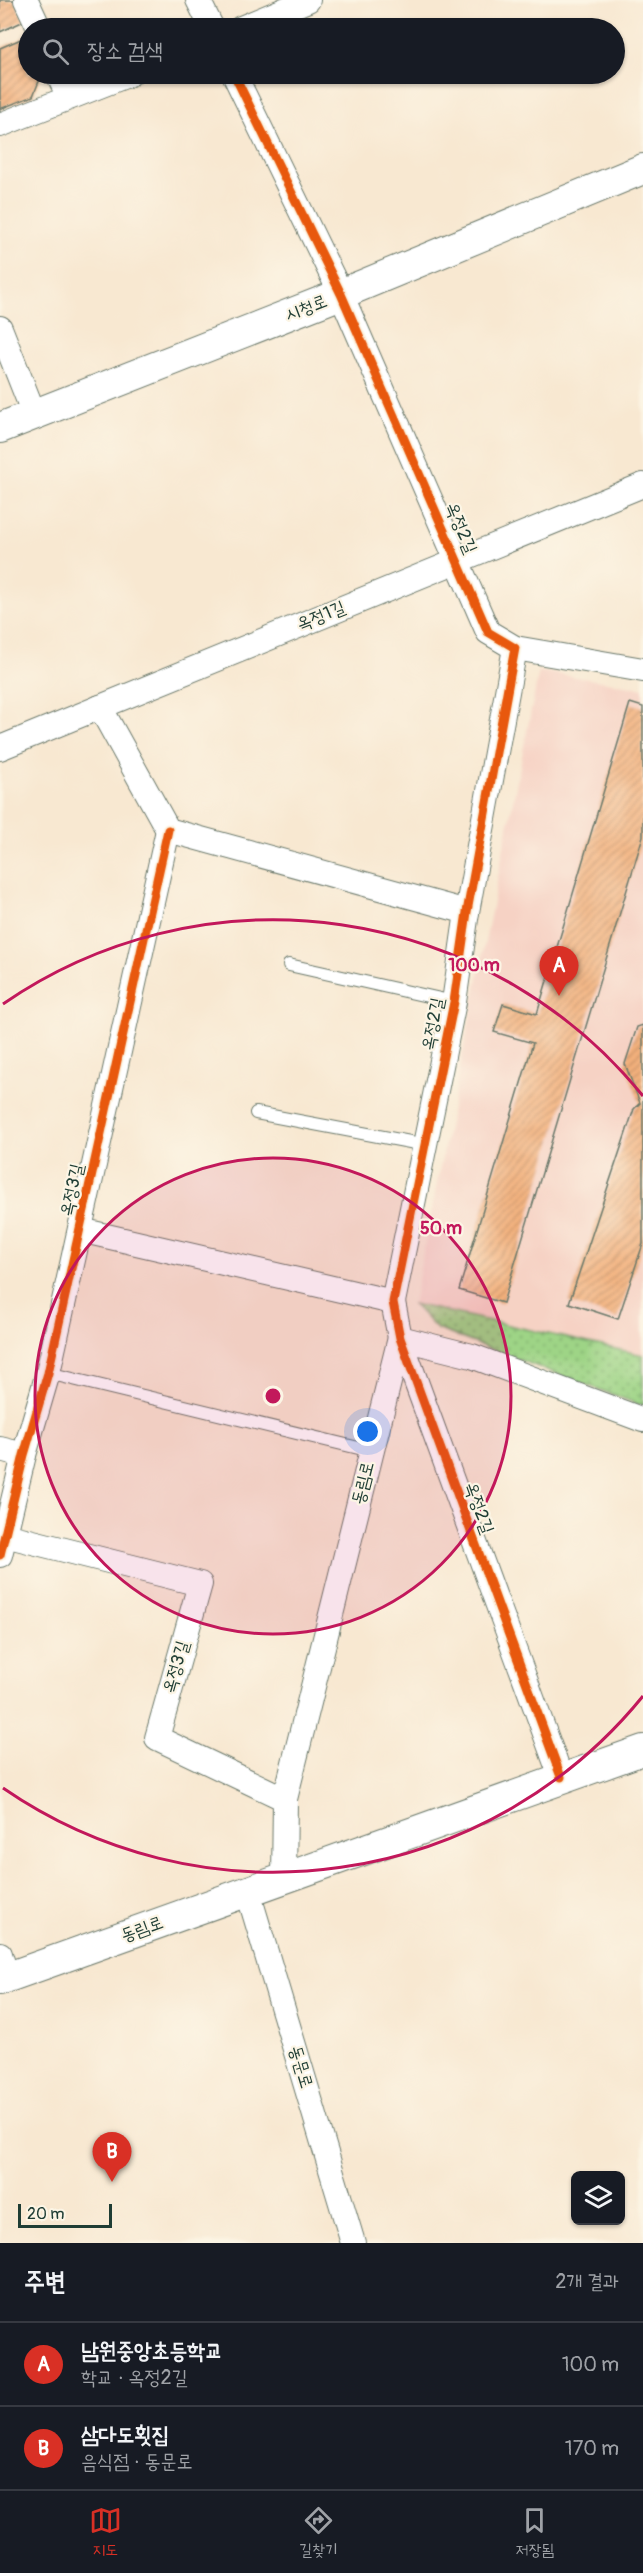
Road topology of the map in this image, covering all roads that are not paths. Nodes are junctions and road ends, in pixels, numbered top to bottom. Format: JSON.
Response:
{"nodes":[{"id":1,"x":26,"y":0,"type":"edge"},
{"id":2,"x":198,"y":0,"type":"edge"},
{"id":3,"x":308,"y":0,"type":"edge"},
{"id":4,"x":34,"y":18,"type":"edge"},
{"id":5,"x":207,"y":18,"type":"edge"},
{"id":6,"x":265,"y":18,"type":"edge"},
{"id":7,"x":63,"y":84,"type":"edge"},
{"id":8,"x":104,"y":84,"type":"edge"},
{"id":9,"x":239,"y":84,"type":"edge"},
{"id":10,"x":69,"y":98,"type":"junction"},
{"id":11,"x":0,"y":125,"type":"edge"},
{"id":12,"x":643,"y":169,"type":"edge"},
{"id":13,"x":341,"y":294,"type":"junction"},
{"id":14,"x":0,"y":328,"type":"edge"},
{"id":15,"x":34,"y":414,"type":"junction"},
{"id":16,"x":0,"y":428,"type":"edge"},
{"id":17,"x":643,"y":485,"type":"edge"},
{"id":18,"x":456,"y":560,"type":"junction"},
{"id":19,"x":515,"y":648,"type":"junction"},
{"id":20,"x":643,"y":670,"type":"edge"},
{"id":21,"x":100,"y":707,"type":"junction"},
{"id":22,"x":0,"y":748,"type":"edge"},
{"id":23,"x":168,"y":830,"type":"junction"},
{"id":24,"x":467,"y":912,"type":"junction"},
{"id":25,"x":289,"y":964,"type":"dead end"},
{"id":26,"x":454,"y":1002,"type":"junction"},
{"id":27,"x":256,"y":1113,"type":"dead end"},
{"id":28,"x":426,"y":1145,"type":"junction"},
{"id":29,"x":80,"y":1230,"type":"junction"},
{"id":30,"x":393,"y":1302,"type":"junction"},
{"id":31,"x":400,"y":1338,"type":"junction"},
{"id":32,"x":48,"y":1373,"type":"junction"},
{"id":33,"x":643,"y":1420,"type":"edge"},
{"id":34,"x":0,"y":1449,"type":"edge"},
{"id":35,"x":371,"y":1451,"type":"junction"},
{"id":36,"x":24,"y":1455,"type":"junction"},
{"id":37,"x":2,"y":1545,"type":"edge"},
{"id":38,"x":643,"y":1749,"type":"edge"},
{"id":39,"x":561,"y":1778,"type":"junction"},
{"id":40,"x":285,"y":1799,"type":"junction"},
{"id":41,"x":284,"y":1880,"type":"junction"},
{"id":42,"x":248,"y":1892,"type":"junction"},
{"id":43,"x":2,"y":1970,"type":"edge"},
{"id":44,"x":353,"y":2243,"type":"edge"}],
"edges":[{"from":1,"to":4,"type":"street"},
{"from":2,"to":5,"type":"street"},
{"from":3,"to":6,"type":"street"},
{"from":7,"to":10,"type":"street"},
{"from":8,"to":10,"type":"street"},
{"from":9,"to":13,"type":"street","name":"옥정2길"},
{"from":10,"to":11,"type":"street"},
{"from":12,"to":13,"type":"street","name":"시청로"},
{"from":13,"to":15,"type":"street","name":"시청로"},
{"from":13,"to":18,"type":"street","name":"옥정2길"},
{"from":14,"to":15,"type":"street"},
{"from":15,"to":16,"type":"street","name":"시청로"},
{"from":17,"to":18,"type":"street","name":"옥정1길"},
{"from":18,"to":19,"type":"street","name":"옥정2길"},
{"from":18,"to":21,"type":"street","name":"옥정1길"},
{"from":19,"to":20,"type":"street"},
{"from":19,"to":24,"type":"street","name":"옥정2길"},
{"from":21,"to":22,"type":"street","name":"옥정1길"},
{"from":21,"to":23,"type":"street"},
{"from":23,"to":24,"type":"street"},
{"from":23,"to":29,"type":"street","name":"옥정3길"},
{"from":24,"to":26,"type":"street","name":"옥정2길"},
{"from":25,"to":26,"type":"lane","name":"옥정2길"},
{"from":26,"to":28,"type":"street","name":"옥정2길"},
{"from":27,"to":28,"type":"lane"},
{"from":28,"to":30,"type":"street","name":"옥정2길"},
{"from":29,"to":30,"type":"street","name":"옥정3길"},
{"from":29,"to":32,"type":"street","name":"옥정3길"},
{"from":30,"to":31,"type":"street","name":"옥정2길"},
{"from":31,"to":33,"type":"street"},
{"from":31,"to":35,"type":"street","name":"동림로"},
{"from":31,"to":39,"type":"street","name":"옥정2길"},
{"from":32,"to":35,"type":"lane"},
{"from":32,"to":36,"type":"street","name":"옥정3길"},
{"from":34,"to":36,"type":"street"},
{"from":35,"to":40,"type":"street","name":"동림로"},
{"from":36,"to":37,"type":"street","name":"옥정3길"},
{"from":37,"to":40,"type":"street","name":"옥정3길"},
{"from":38,"to":39,"type":"street","name":"동림로"},
{"from":39,"to":41,"type":"street","name":"동림로"},
{"from":40,"to":41,"type":"street","name":"동림로"},
{"from":41,"to":42,"type":"street","name":"동림로"},
{"from":42,"to":43,"type":"street","name":"동림로"},
{"from":42,"to":44,"type":"street","name":"동문로"}]}
